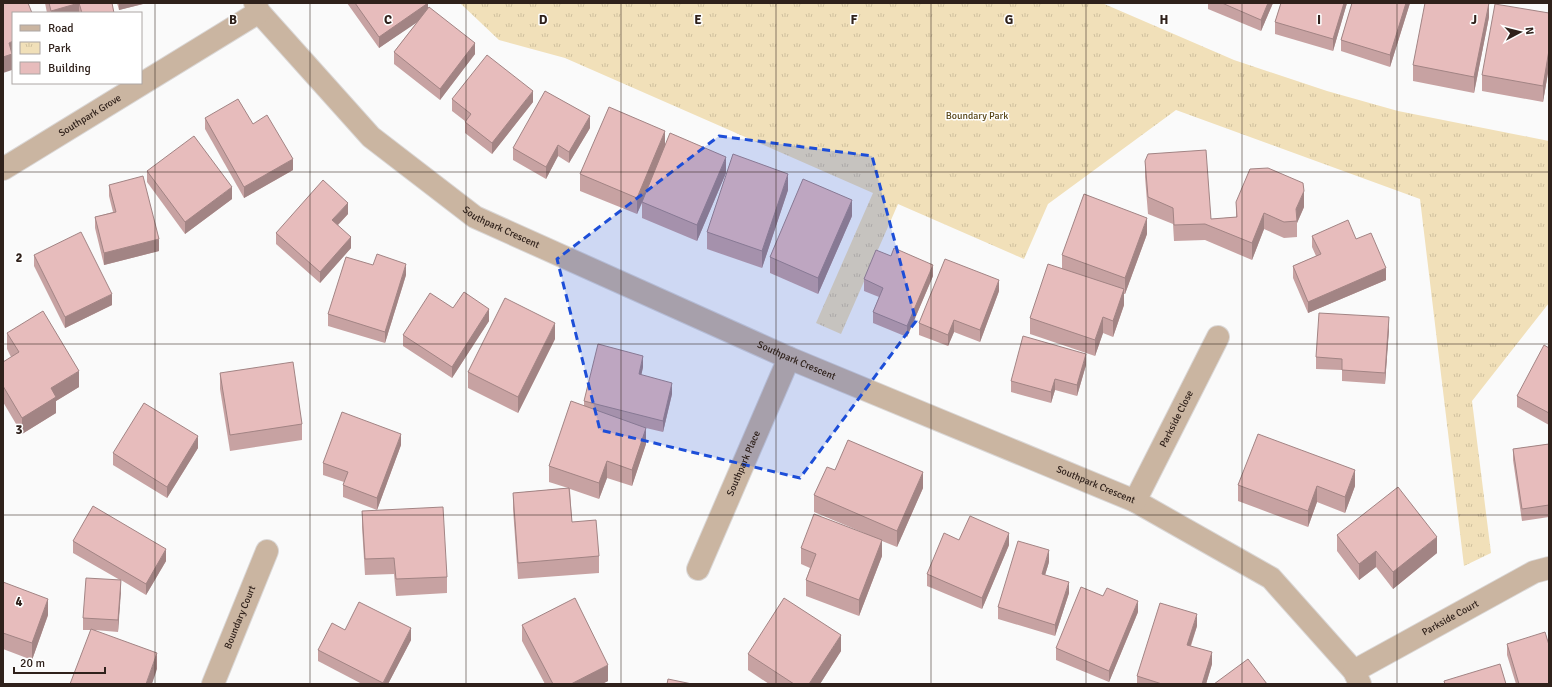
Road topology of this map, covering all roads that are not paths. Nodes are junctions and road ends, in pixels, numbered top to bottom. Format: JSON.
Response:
{"nodes":[{"id":1,"x":257,"y":7,"type":"edge"},
{"id":2,"x":142,"y":80,"type":"edge"},
{"id":3,"x":136,"y":84,"type":"edge"},
{"id":4,"x":3,"y":169,"type":"edge"},
{"id":5,"x":1218,"y":337,"type":"dead end"},
{"id":6,"x":789,"y":358,"type":"junction"},
{"id":7,"x":1135,"y":501,"type":"junction"},
{"id":8,"x":267,"y":551,"type":"dead end"},
{"id":9,"x":1549,"y":568,"type":"edge"},
{"id":10,"x":698,"y":569,"type":"dead end"},
{"id":11,"x":1357,"y":677,"type":"edge"},
{"id":12,"x":213,"y":684,"type":"edge"}],
"edges":[{"from":1,"to":2,"type":"street","name":"Southpark Grove"},
{"from":1,"to":6,"type":"street","name":"Southpark Crescent"},
{"from":3,"to":4,"type":"street","name":"Southpark Grove"},
{"from":5,"to":7,"type":"street","name":"Parkside Close"},
{"from":6,"to":7,"type":"street","name":"Southpark Crescent"},
{"from":6,"to":10,"type":"street","name":"Southpark Place"},
{"from":7,"to":11,"type":"street","name":"Southpark Crescent"},
{"from":8,"to":12,"type":"street","name":"Boundary Court"},
{"from":9,"to":11,"type":"street","name":"Parkside Court"}]}
